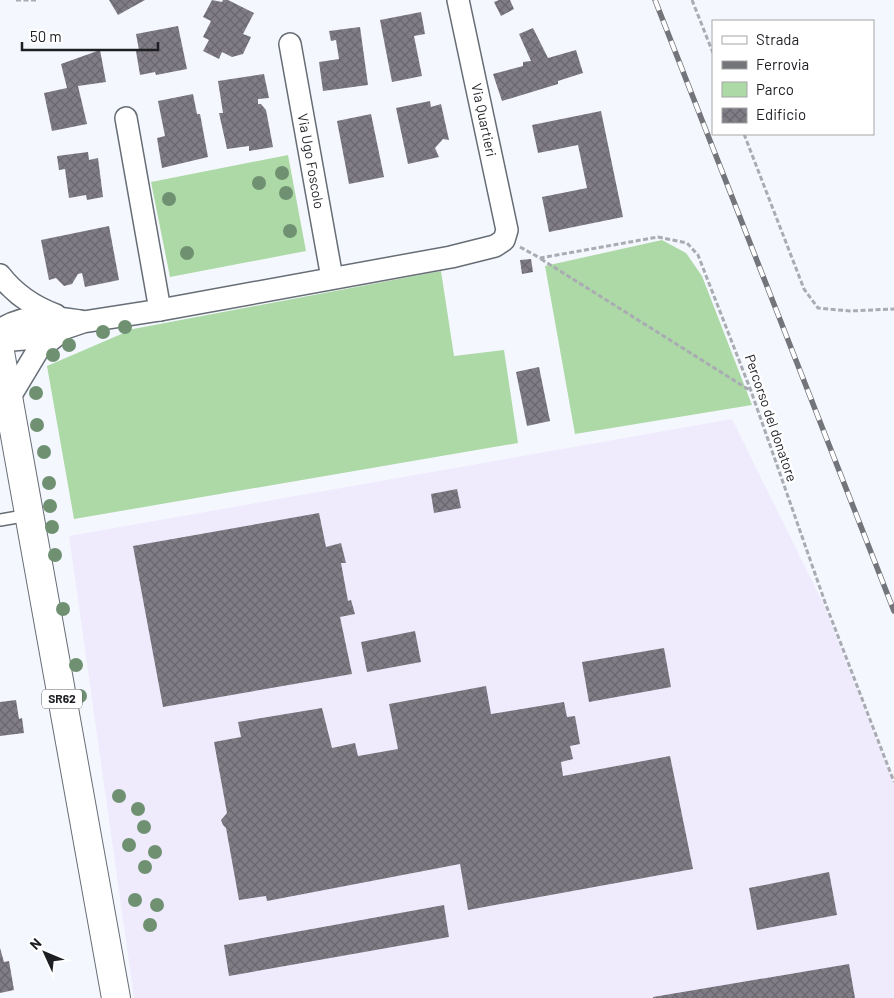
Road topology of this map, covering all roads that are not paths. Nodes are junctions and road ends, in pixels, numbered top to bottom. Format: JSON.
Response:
{"nodes":[{"id":1,"x":458,"y":0,"type":"edge"},
{"id":2,"x":290,"y":44,"type":"dead end"},
{"id":3,"x":126,"y":118,"type":"dead end"},
{"id":4,"x":0,"y":275,"type":"edge"},
{"id":5,"x":332,"y":278,"type":"junction"},
{"id":6,"x":160,"y":310,"type":"junction"},
{"id":7,"x":71,"y":323,"type":"junction"},
{"id":8,"x":0,"y":330,"type":"edge"},
{"id":9,"x":0,"y":334,"type":"edge"},
{"id":10,"x":0,"y":352,"type":"edge"},
{"id":11,"x":8,"y":400,"type":"junction"},
{"id":12,"x":29,"y":515,"type":"junction"},
{"id":13,"x":0,"y":520,"type":"edge"},
{"id":14,"x":116,"y":998,"type":"edge"}],
"edges":[{"from":1,"to":5,"type":"street","name":"Via Quartieri"},
{"from":2,"to":5,"type":"street","name":"Via Ugo Foscolo"},
{"from":3,"to":6,"type":"street"},
{"from":4,"to":7,"type":"street"},
{"from":5,"to":6,"type":"street"},
{"from":6,"to":7,"type":"street"},
{"from":7,"to":8,"type":"street"},
{"from":7,"to":9,"type":"street"},
{"from":7,"to":11,"type":"street"},
{"from":10,"to":11,"type":"main road","number":"SR62"},
{"from":11,"to":12,"type":"main road","number":"SR62"},
{"from":12,"to":13,"type":"lane"},
{"from":12,"to":14,"type":"main road","number":"SR62"}]}
